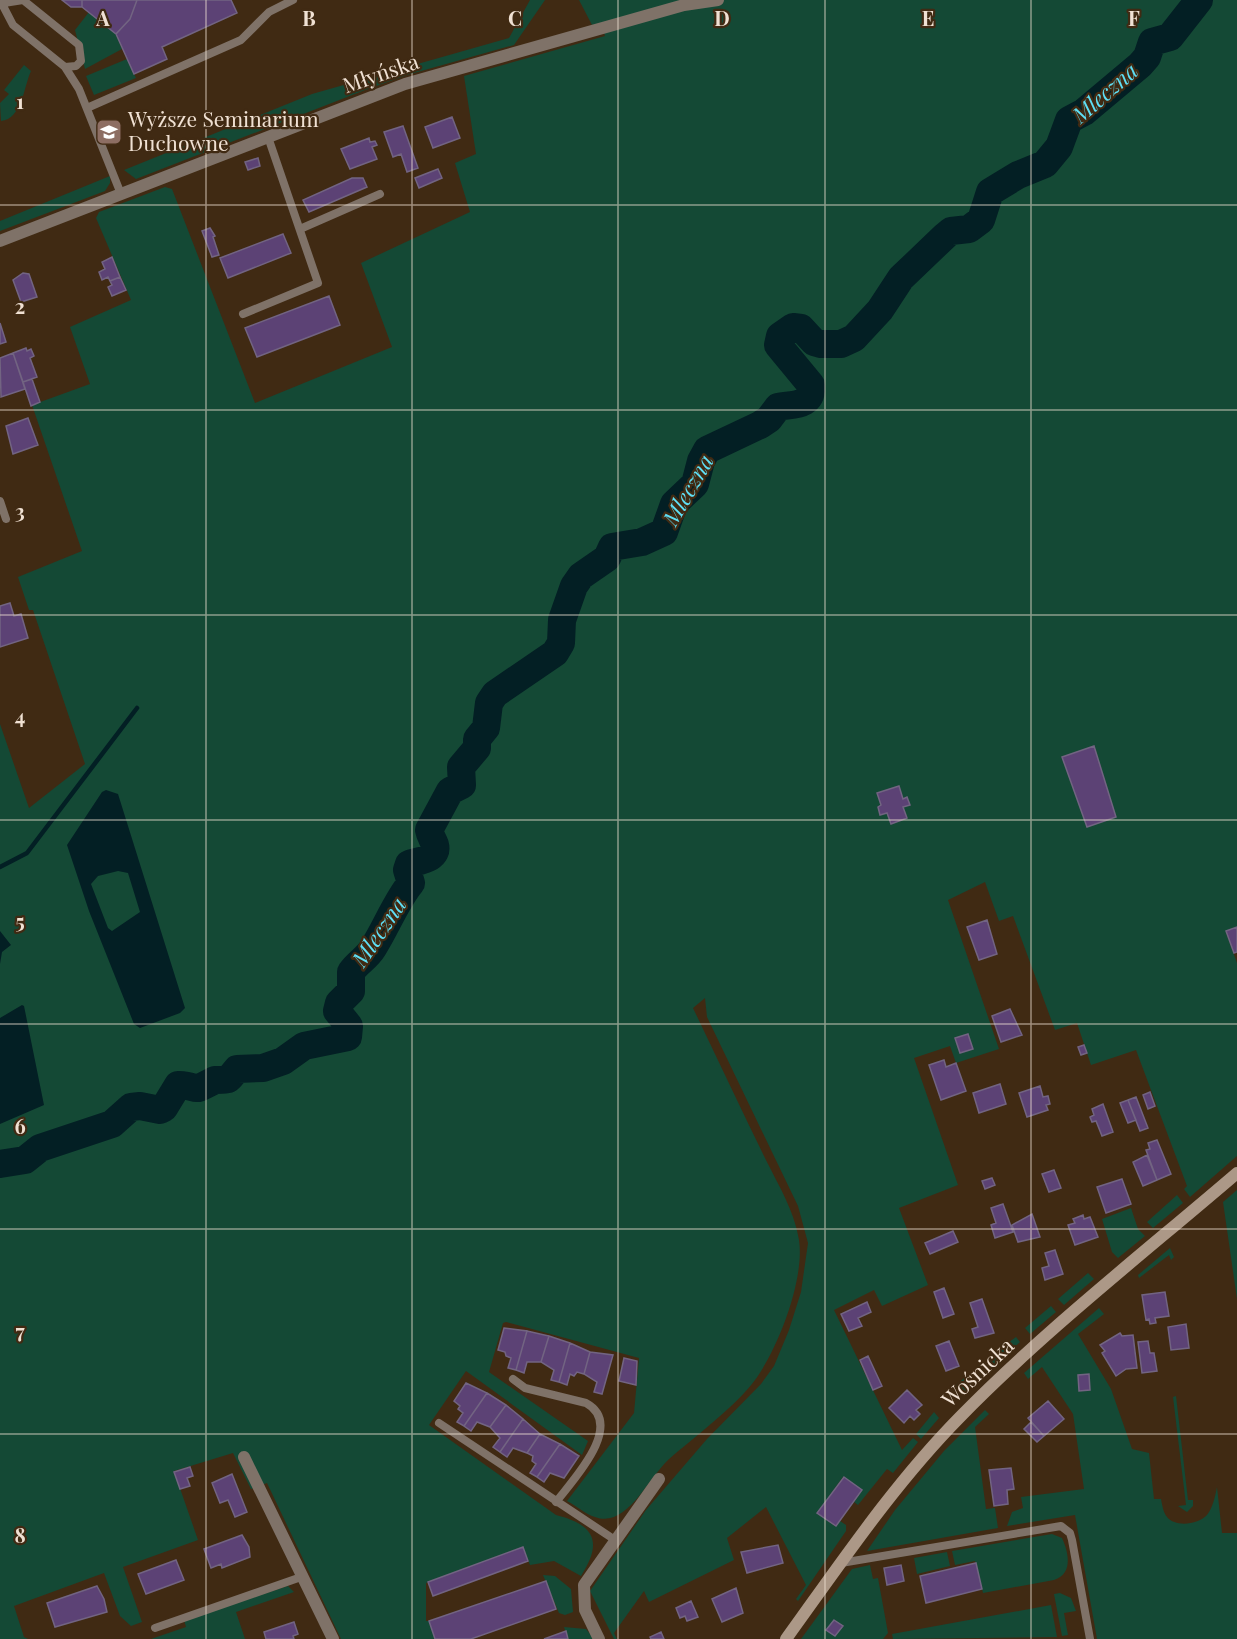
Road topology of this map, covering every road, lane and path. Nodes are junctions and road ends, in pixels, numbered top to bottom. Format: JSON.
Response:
{"nodes":[{"id":1,"x":292,"y":0,"type":"edge"},
{"id":2,"x":718,"y":0,"type":"edge"},
{"id":3,"x":2,"y":2,"type":"edge"},
{"id":4,"x":66,"y":67,"type":"junction"},
{"id":5,"x":87,"y":108,"type":"junction"},
{"id":6,"x":268,"y":137,"type":"junction"},
{"id":7,"x":122,"y":194,"type":"junction"},
{"id":8,"x":380,"y":194,"type":"dead end"},
{"id":9,"x":300,"y":229,"type":"junction"},
{"id":10,"x":0,"y":241,"type":"edge"},
{"id":11,"x":243,"y":315,"type":"dead end"},
{"id":12,"x":0,"y":501,"type":"edge"},
{"id":13,"x":6,"y":519,"type":"dead end"},
{"id":14,"x":1237,"y":1173,"type":"edge"},
{"id":15,"x":513,"y":1379,"type":"dead end"},
{"id":16,"x":439,"y":1423,"type":"dead end"},
{"id":17,"x":244,"y":1457,"type":"dead end"},
{"id":18,"x":659,"y":1479,"type":"dead end"},
{"id":19,"x":556,"y":1502,"type":"junction"},
{"id":20,"x":615,"y":1540,"type":"junction"},
{"id":21,"x":841,"y":1563,"type":"junction"},
{"id":22,"x":304,"y":1576,"type":"junction"},
{"id":23,"x":155,"y":1628,"type":"dead end"},
{"id":24,"x":333,"y":1639,"type":"edge"},
{"id":25,"x":598,"y":1639,"type":"edge"},
{"id":26,"x":786,"y":1639,"type":"edge"},
{"id":27,"x":1090,"y":1639,"type":"edge"}],
"edges":[{"from":1,"to":5,"type":"lane"},
{"from":2,"to":6,"type":"street","name":"Młyńska"},
{"from":3,"to":4,"type":"lane"},
{"from":3,"to":4,"type":"lane"},
{"from":4,"to":5,"type":"lane"},
{"from":5,"to":7,"type":"lane"},
{"from":6,"to":7,"type":"street","name":"Młyńska"},
{"from":6,"to":9,"type":"lane"},
{"from":7,"to":10,"type":"street","name":"Młyńska"},
{"from":8,"to":9,"type":"lane"},
{"from":9,"to":11,"type":"lane"},
{"from":12,"to":13,"type":"lane"},
{"from":14,"to":21,"type":"street","name":"Wośnicka"},
{"from":15,"to":19,"type":"lane"},
{"from":16,"to":19,"type":"lane"},
{"from":17,"to":22,"type":"street"},
{"from":18,"to":20,"type":"street"},
{"from":19,"to":20,"type":"lane"},
{"from":20,"to":25,"type":"street"},
{"from":21,"to":26,"type":"street","name":"Wośnicka"},
{"from":21,"to":27,"type":"lane"},
{"from":22,"to":23,"type":"lane"},
{"from":22,"to":24,"type":"street"}]}
